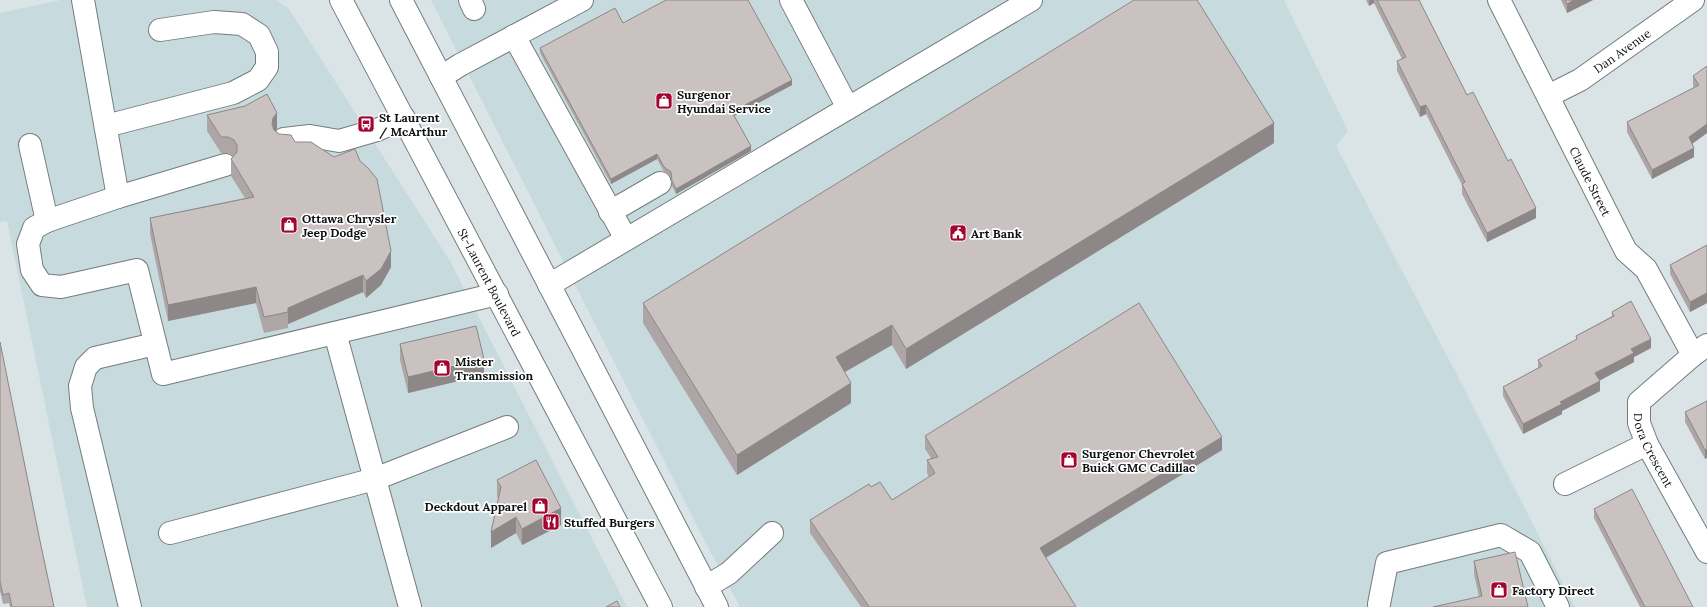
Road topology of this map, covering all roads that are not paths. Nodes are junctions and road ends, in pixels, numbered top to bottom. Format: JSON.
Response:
{"nodes":[{"id":1,"x":83,"y":0,"type":"edge"},
{"id":2,"x":341,"y":0,"type":"edge"},
{"id":3,"x":402,"y":0,"type":"edge"},
{"id":4,"x":582,"y":0,"type":"edge"},
{"id":5,"x":791,"y":0,"type":"edge"},
{"id":6,"x":1031,"y":0,"type":"edge"},
{"id":7,"x":1499,"y":0,"type":"edge"},
{"id":8,"x":1693,"y":0,"type":"edge"},
{"id":9,"x":160,"y":30,"type":"dead end"},
{"id":10,"x":514,"y":36,"type":"junction"},
{"id":11,"x":441,"y":77,"type":"junction"},
{"id":12,"x":1548,"y":96,"type":"junction"},
{"id":13,"x":848,"y":108,"type":"junction"},
{"id":14,"x":404,"y":118,"type":"junction"},
{"id":15,"x":106,"y":126,"type":"junction"},
{"id":16,"x":284,"y":139,"type":"edge"},
{"id":17,"x":30,"y":145,"type":"dead end"},
{"id":18,"x":225,"y":165,"type":"dead end"},
{"id":19,"x":660,"y":183,"type":"dead end"},
{"id":20,"x":118,"y":198,"type":"junction"},
{"id":21,"x":610,"y":212,"type":"junction"},
{"id":22,"x":47,"y":221,"type":"junction"},
{"id":23,"x":626,"y":239,"type":"junction"},
{"id":24,"x":549,"y":285,"type":"junction"},
{"id":25,"x":497,"y":294,"type":"junction"},
{"id":26,"x":335,"y":333,"type":"junction"},
{"id":27,"x":155,"y":344,"type":"junction"},
{"id":28,"x":1700,"y":350,"type":"edge"},
{"id":29,"x":507,"y":427,"type":"dead end"},
{"id":30,"x":1648,"y":444,"type":"junction"},
{"id":31,"x":376,"y":480,"type":"junction"},
{"id":32,"x":1566,"y":484,"type":"dead end"},
{"id":33,"x":170,"y":533,"type":"dead end"},
{"id":34,"x":772,"y":533,"type":"dead end"},
{"id":35,"x":1707,"y":552,"type":"edge"},
{"id":36,"x":706,"y":587,"type":"junction"},
{"id":37,"x":1379,"y":604,"type":"dead end"},
{"id":38,"x":130,"y":607,"type":"edge"},
{"id":39,"x":410,"y":607,"type":"edge"},
{"id":40,"x":661,"y":607,"type":"edge"},
{"id":41,"x":717,"y":607,"type":"edge"},
{"id":42,"x":1558,"y":607,"type":"edge"}],
"edges":[{"from":1,"to":15,"type":"main road"},
{"from":2,"to":14,"type":"main road","name":"St-Laurent Boulevard"},
{"from":3,"to":11,"type":"main road"},
{"from":4,"to":10,"type":"main road"},
{"from":5,"to":13,"type":"main road"},
{"from":6,"to":13,"type":"main road"},
{"from":7,"to":12,"type":"main road","name":"Claude Street"},
{"from":8,"to":12,"type":"main road","name":"Dan Avenue"},
{"from":9,"to":15,"type":"main road"},
{"from":10,"to":11,"type":"main road"},
{"from":10,"to":21,"type":"main road"},
{"from":11,"to":24,"type":"main road"},
{"from":12,"to":28,"type":"main road","name":"Claude Street"},
{"from":13,"to":23,"type":"main road"},
{"from":14,"to":16,"type":"main road"},
{"from":14,"to":25,"type":"main road","name":"St-Laurent Boulevard"},
{"from":15,"to":20,"type":"main road"},
{"from":17,"to":22,"type":"main road"},
{"from":18,"to":20,"type":"main road"},
{"from":19,"to":21,"type":"main road"},
{"from":20,"to":22,"type":"main road"},
{"from":21,"to":23,"type":"main road"},
{"from":22,"to":27,"type":"main road"},
{"from":23,"to":24,"type":"main road"},
{"from":24,"to":36,"type":"main road"},
{"from":25,"to":26,"type":"main road"},
{"from":25,"to":40,"type":"main road","name":"St-Laurent Boulevard"},
{"from":26,"to":27,"type":"main road"},
{"from":26,"to":31,"type":"main road"},
{"from":27,"to":38,"type":"main road"},
{"from":28,"to":30,"type":"main road","name":"Dora Crescent"},
{"from":29,"to":31,"type":"main road"},
{"from":30,"to":32,"type":"main road"},
{"from":30,"to":35,"type":"main road","name":"Dora Crescent"},
{"from":31,"to":33,"type":"main road"},
{"from":31,"to":39,"type":"main road"},
{"from":34,"to":36,"type":"main road"},
{"from":36,"to":41,"type":"main road"},
{"from":37,"to":42,"type":"main road"}]}
